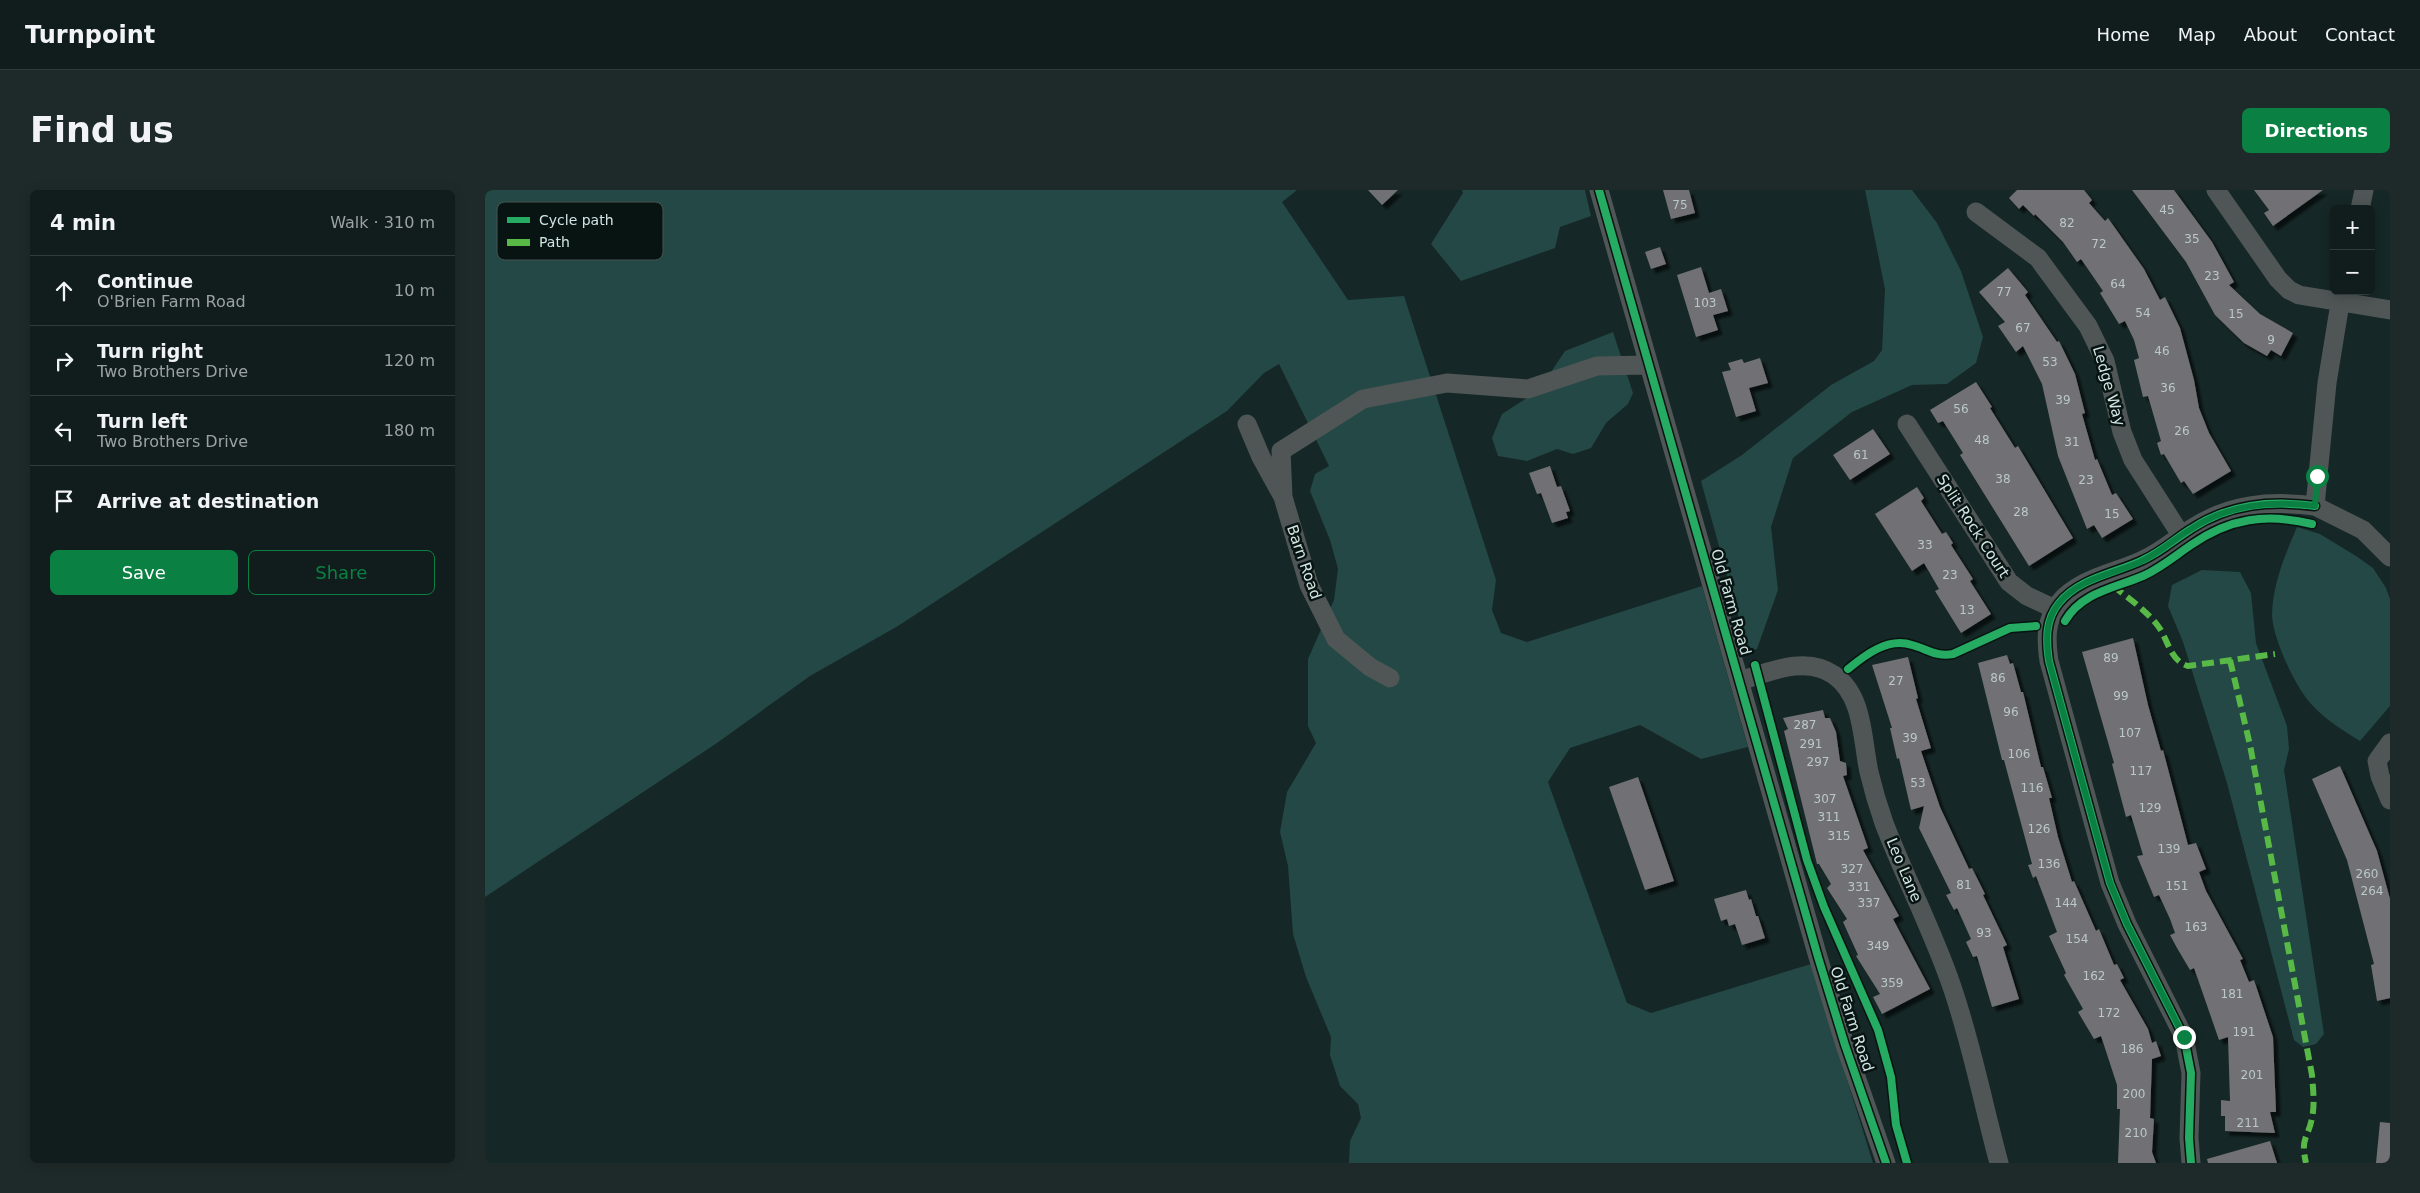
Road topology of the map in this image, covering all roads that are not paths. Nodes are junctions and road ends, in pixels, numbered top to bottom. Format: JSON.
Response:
{"nodes":[{"id":1,"x":1599,"y":190,"type":"edge"},
{"id":2,"x":2216,"y":190,"type":"edge"},
{"id":3,"x":2364,"y":190,"type":"edge"},
{"id":4,"x":2361,"y":205,"type":"edge"},
{"id":5,"x":1975,"y":212,"type":"dead end"},
{"id":6,"x":2341,"y":296,"type":"edge"},
{"id":7,"x":2390,"y":310,"type":"edge"},
{"id":8,"x":1648,"y":365,"type":"junction"},
{"id":9,"x":1247,"y":424,"type":"dead end"},
{"id":10,"x":1907,"y":424,"type":"dead end"},
{"id":11,"x":1283,"y":496,"type":"junction"},
{"id":12,"x":2315,"y":506,"type":"junction"},
{"id":13,"x":2181,"y":535,"type":"junction"},
{"id":14,"x":2390,"y":557,"type":"edge"},
{"id":15,"x":2055,"y":609,"type":"junction"},
{"id":16,"x":1390,"y":678,"type":"dead end"},
{"id":17,"x":1740,"y":681,"type":"junction"},
{"id":18,"x":2390,"y":743,"type":"edge"},
{"id":19,"x":2390,"y":800,"type":"edge"},
{"id":20,"x":1886,"y":1163,"type":"edge"},
{"id":21,"x":1999,"y":1163,"type":"edge"},
{"id":22,"x":2191,"y":1163,"type":"edge"}],
"edges":[{"from":1,"to":8,"type":"street","name":"Old Farm Road"},
{"from":2,"to":6,"type":"street"},
{"from":3,"to":4,"type":"street"},
{"from":5,"to":13,"type":"street","name":"Ledge Way"},
{"from":6,"to":7,"type":"street"},
{"from":6,"to":12,"type":"street"},
{"from":8,"to":11,"type":"street"},
{"from":8,"to":17,"type":"street","name":"Old Farm Road"},
{"from":9,"to":11,"type":"street","name":"Barn Road"},
{"from":10,"to":15,"type":"street","name":"Split Rock Court"},
{"from":11,"to":16,"type":"street","name":"Barn Road"},
{"from":12,"to":13,"type":"street"},
{"from":12,"to":14,"type":"street"},
{"from":13,"to":15,"type":"street"},
{"from":15,"to":22,"type":"street"},
{"from":17,"to":20,"type":"street","name":"Old Farm Road"},
{"from":17,"to":21,"type":"street","name":"Leo Lane"},
{"from":18,"to":19,"type":"street"}]}
